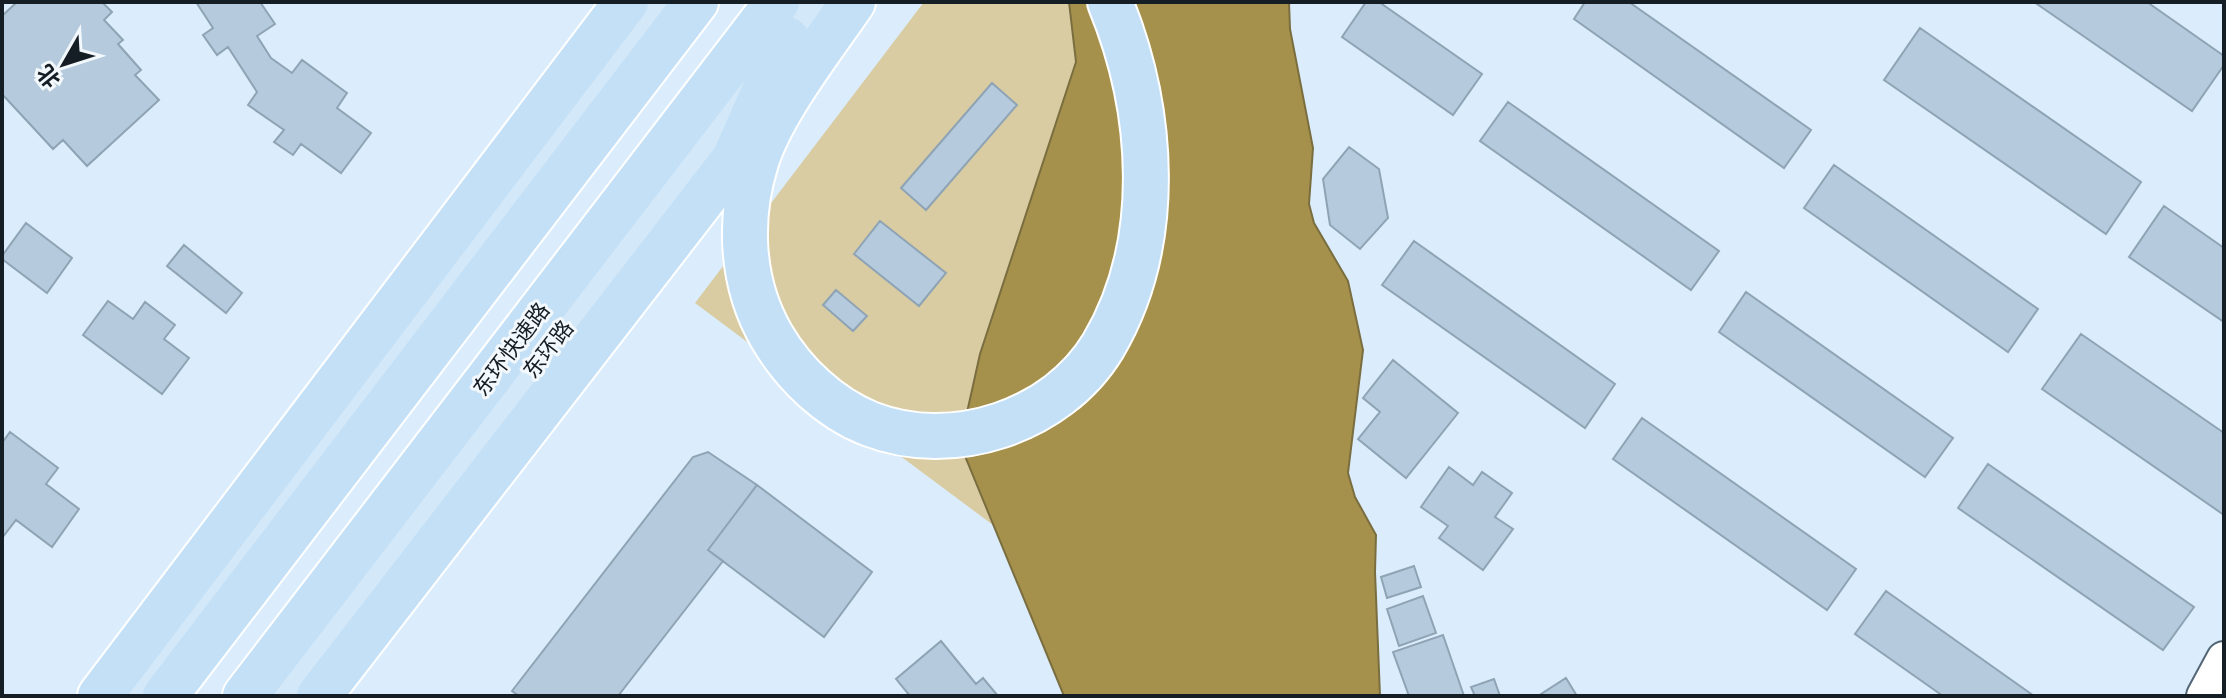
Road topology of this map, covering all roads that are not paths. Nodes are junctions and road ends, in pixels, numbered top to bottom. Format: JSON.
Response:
{"nodes":[{"id":1,"x":626,"y":2,"type":"edge"},
{"id":2,"x":661,"y":2,"type":"edge"},
{"id":3,"x":696,"y":2,"type":"edge"},
{"id":4,"x":815,"y":2,"type":"edge"},
{"id":5,"x":853,"y":2,"type":"edge"},
{"id":6,"x":1110,"y":2,"type":"edge"},
{"id":7,"x":782,"y":20,"type":"edge"},
{"id":8,"x":2224,"y":659,"type":"edge"},
{"id":9,"x":100,"y":696,"type":"edge"},
{"id":10,"x":133,"y":696,"type":"edge"},
{"id":11,"x":165,"y":696,"type":"edge"},
{"id":12,"x":245,"y":696,"type":"edge"},
{"id":13,"x":280,"y":696,"type":"edge"},
{"id":14,"x":319,"y":696,"type":"edge"},
{"id":15,"x":2204,"y":696,"type":"edge"}],
"edges":[{"from":1,"to":9,"type":"highway"},
{"from":2,"to":10,"type":"main road"},
{"from":3,"to":11,"type":"highway"},
{"from":4,"to":7,"type":"main road","name":"东环路"},
{"from":5,"to":6,"type":"highway"},
{"from":7,"to":12,"type":"highway","name":"东环快速路"},
{"from":7,"to":13,"type":"main road","name":"东环路"},
{"from":7,"to":14,"type":"highway"},
{"from":8,"to":15,"type":"street"}]}
